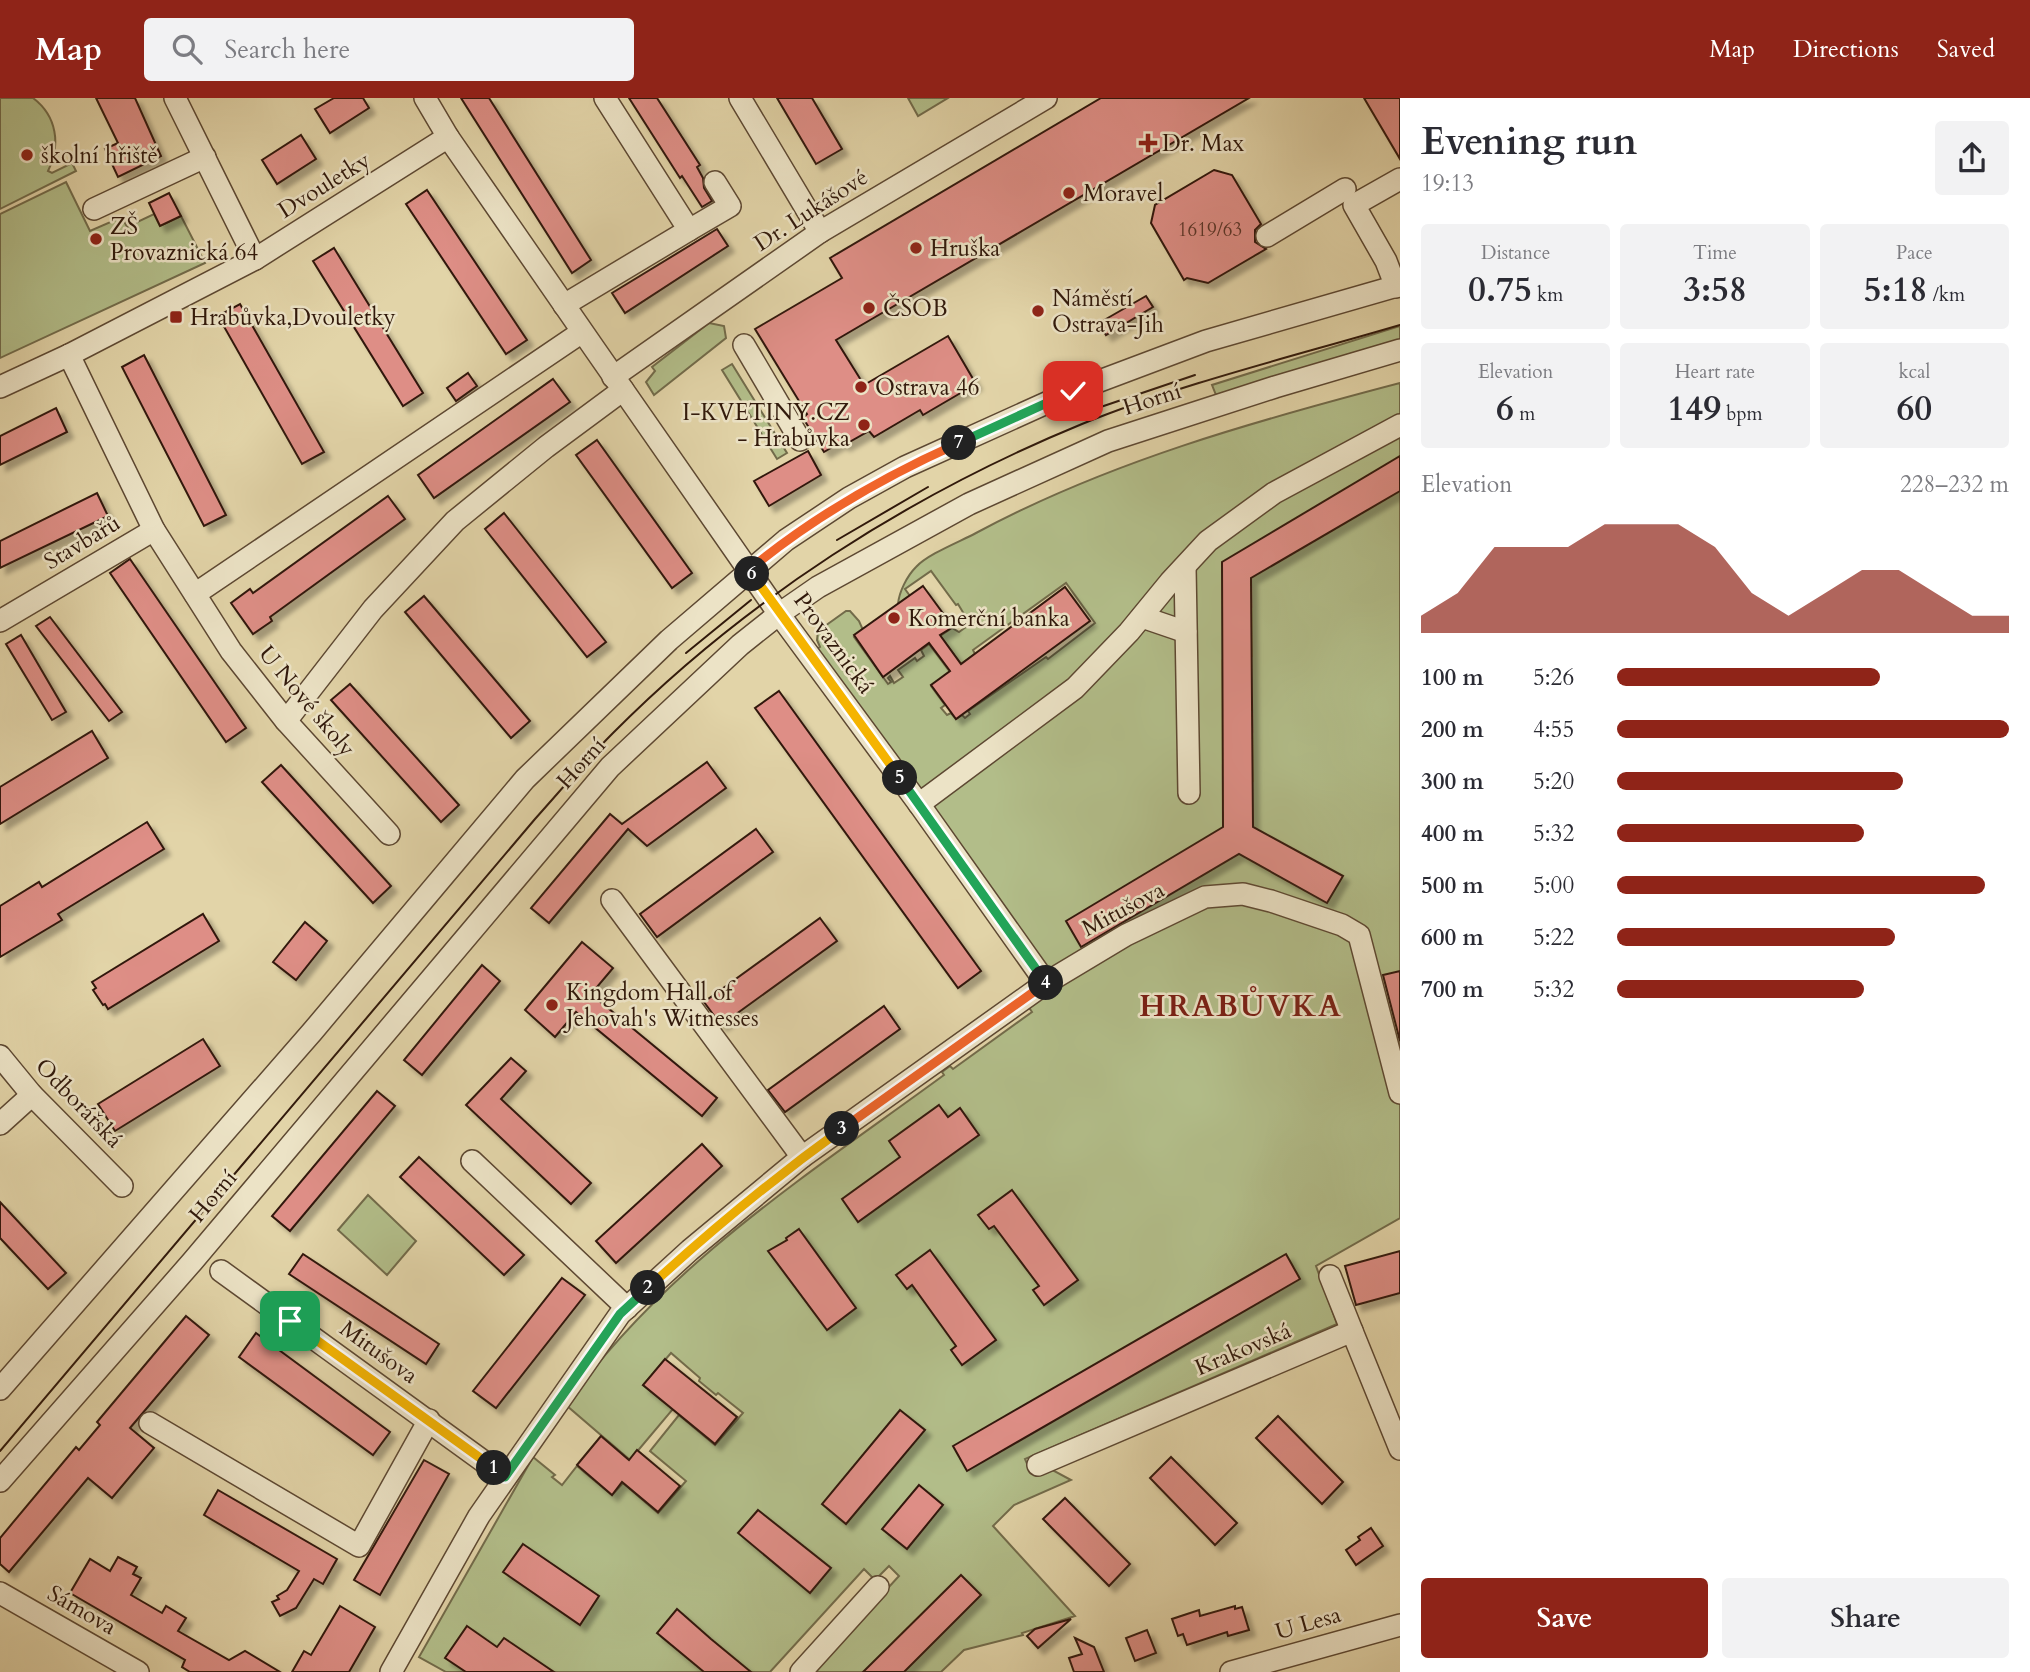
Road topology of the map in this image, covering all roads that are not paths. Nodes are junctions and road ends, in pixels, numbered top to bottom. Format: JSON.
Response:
{"nodes":[{"id":1,"x":175,"y":98,"type":"edge"},
{"id":2,"x":425,"y":98,"type":"edge"},
{"id":3,"x":605,"y":98,"type":"edge"},
{"id":4,"x":740,"y":98,"type":"edge"},
{"id":5,"x":1045,"y":98,"type":"edge"},
{"id":6,"x":448,"y":136,"type":"junction"},
{"id":7,"x":205,"y":157,"type":"junction"},
{"id":8,"x":1400,"y":179,"type":"edge"},
{"id":9,"x":715,"y":182,"type":"dead end"},
{"id":10,"x":1345,"y":189,"type":"dead end"},
{"id":11,"x":94,"y":209,"type":"dead end"},
{"id":12,"x":688,"y":230,"type":"junction"},
{"id":13,"x":821,"y":232,"type":"junction"},
{"id":14,"x":1268,"y":236,"type":"dead end"},
{"id":15,"x":255,"y":259,"type":"junction"},
{"id":16,"x":1398,"y":286,"type":"edge"},
{"id":17,"x":564,"y":305,"type":"junction"},
{"id":18,"x":582,"y":332,"type":"junction"},
{"id":19,"x":744,"y":345,"type":"dead end"},
{"id":20,"x":1400,"y":350,"type":"edge"},
{"id":21,"x":69,"y":355,"type":"junction"},
{"id":22,"x":618,"y":384,"type":"junction"},
{"id":23,"x":0,"y":387,"type":"edge"},
{"id":24,"x":1400,"y":425,"type":"edge"},
{"id":25,"x":800,"y":440,"type":"dead end"},
{"id":26,"x":154,"y":530,"type":"junction"},
{"id":27,"x":1185,"y":567,"type":"junction"},
{"id":28,"x":749,"y":570,"type":"junction"},
{"id":29,"x":195,"y":594,"type":"junction"},
{"id":30,"x":779,"y":614,"type":"junction"},
{"id":31,"x":1142,"y":617,"type":"junction"},
{"id":32,"x":0,"y":621,"type":"edge"},
{"id":33,"x":1186,"y":632,"type":"junction"},
{"id":34,"x":286,"y":721,"type":"junction"},
{"id":35,"x":1189,"y":793,"type":"dead end"},
{"id":36,"x":919,"y":804,"type":"junction"},
{"id":37,"x":390,"y":834,"type":"dead end"},
{"id":38,"x":612,"y":901,"type":"dead end"},
{"id":39,"x":1046,"y":983,"type":"junction"},
{"id":40,"x":0,"y":1056,"type":"edge"},
{"id":41,"x":1400,"y":1093,"type":"edge"},
{"id":42,"x":32,"y":1095,"type":"junction"},
{"id":43,"x":0,"y":1124,"type":"edge"},
{"id":44,"x":802,"y":1157,"type":"junction"},
{"id":45,"x":472,"y":1161,"type":"dead end"},
{"id":46,"x":122,"y":1185,"type":"dead end"},
{"id":47,"x":221,"y":1271,"type":"dead end"},
{"id":48,"x":1330,"y":1276,"type":"dead end"},
{"id":49,"x":627,"y":1308,"type":"junction"},
{"id":50,"x":1352,"y":1331,"type":"junction"},
{"id":51,"x":0,"y":1389,"type":"edge"},
{"id":52,"x":429,"y":1420,"type":"junction"},
{"id":53,"x":150,"y":1423,"type":"dead end"},
{"id":54,"x":1400,"y":1449,"type":"edge"},
{"id":55,"x":1038,"y":1465,"type":"dead end"},
{"id":56,"x":505,"y":1477,"type":"junction"},
{"id":57,"x":0,"y":1481,"type":"edge"},
{"id":58,"x":877,"y":1587,"type":"dead end"},
{"id":59,"x":0,"y":1593,"type":"edge"},
{"id":60,"x":1400,"y":1625,"type":"edge"},
{"id":61,"x":138,"y":1672,"type":"edge"},
{"id":62,"x":391,"y":1672,"type":"edge"},
{"id":63,"x":801,"y":1672,"type":"edge"},
{"id":64,"x":1231,"y":1672,"type":"edge"}],
"edges":[{"from":1,"to":7,"type":"street"},
{"from":2,"to":6,"type":"street","name":"Provaznická"},
{"from":3,"to":12,"type":"street"},
{"from":4,"to":13,"type":"street"},
{"from":5,"to":13,"type":"street","name":"Dr. Lukášové"},
{"from":6,"to":15,"type":"street","name":"Dvouletky"},
{"from":6,"to":17,"type":"street","name":"Provaznická"},
{"from":7,"to":11,"type":"street"},
{"from":7,"to":15,"type":"street"},
{"from":8,"to":16,"type":"street"},
{"from":9,"to":12,"type":"street"},
{"from":10,"to":14,"type":"street"},
{"from":12,"to":17,"type":"street"},
{"from":13,"to":22,"type":"street","name":"Dr. Lukášové"},
{"from":15,"to":21,"type":"street","name":"Dvouletky"},
{"from":16,"to":28,"type":"street","name":"Horní"},
{"from":17,"to":18,"type":"street","name":"Provaznická"},
{"from":18,"to":22,"type":"street","name":"Provaznická"},
{"from":18,"to":29,"type":"street"},
{"from":19,"to":25,"type":"street"},
{"from":20,"to":30,"type":"street","name":"Horní"},
{"from":21,"to":23,"type":"street","name":"Dvouletky"},
{"from":21,"to":26,"type":"street","name":"U Nové školy"},
{"from":22,"to":28,"type":"street","name":"Provaznická"},
{"from":22,"to":34,"type":"street","name":"Dr. Lukášové"},
{"from":24,"to":27,"type":"street"},
{"from":26,"to":29,"type":"street","name":"U Nové školy"},
{"from":26,"to":32,"type":"street","name":"Stavbařů"},
{"from":27,"to":31,"type":"street"},
{"from":27,"to":33,"type":"street"},
{"from":28,"to":30,"type":"street","name":"Provaznická"},
{"from":28,"to":51,"type":"street","name":"Horní"},
{"from":29,"to":34,"type":"street","name":"U Nové školy"},
{"from":30,"to":36,"type":"street","name":"Provaznická"},
{"from":30,"to":57,"type":"street","name":"Horní"},
{"from":31,"to":33,"type":"street"},
{"from":31,"to":36,"type":"street"},
{"from":33,"to":35,"type":"street"},
{"from":34,"to":37,"type":"street","name":"U Nové školy"},
{"from":36,"to":39,"type":"street","name":"Provaznická"},
{"from":38,"to":44,"type":"street"},
{"from":39,"to":41,"type":"street","name":"Mitušova"},
{"from":39,"to":44,"type":"street","name":"Mitušova"},
{"from":40,"to":42,"type":"street","name":"Odborářská"},
{"from":42,"to":43,"type":"street"},
{"from":42,"to":46,"type":"street","name":"Odborářská"},
{"from":44,"to":49,"type":"street","name":"Mitušova"},
{"from":45,"to":49,"type":"street"},
{"from":47,"to":52,"type":"street","name":"Mitušova"},
{"from":48,"to":50,"type":"street"},
{"from":49,"to":56,"type":"street","name":"Mitušova"},
{"from":50,"to":54,"type":"street"},
{"from":50,"to":55,"type":"street","name":"Krakovská"},
{"from":52,"to":53,"type":"street"},
{"from":52,"to":56,"type":"street","name":"Mitušova"},
{"from":56,"to":62,"type":"street","name":"Mitušova"},
{"from":58,"to":63,"type":"street"},
{"from":59,"to":61,"type":"street","name":"Sámova"},
{"from":60,"to":64,"type":"street","name":"U Lesa"}]}
